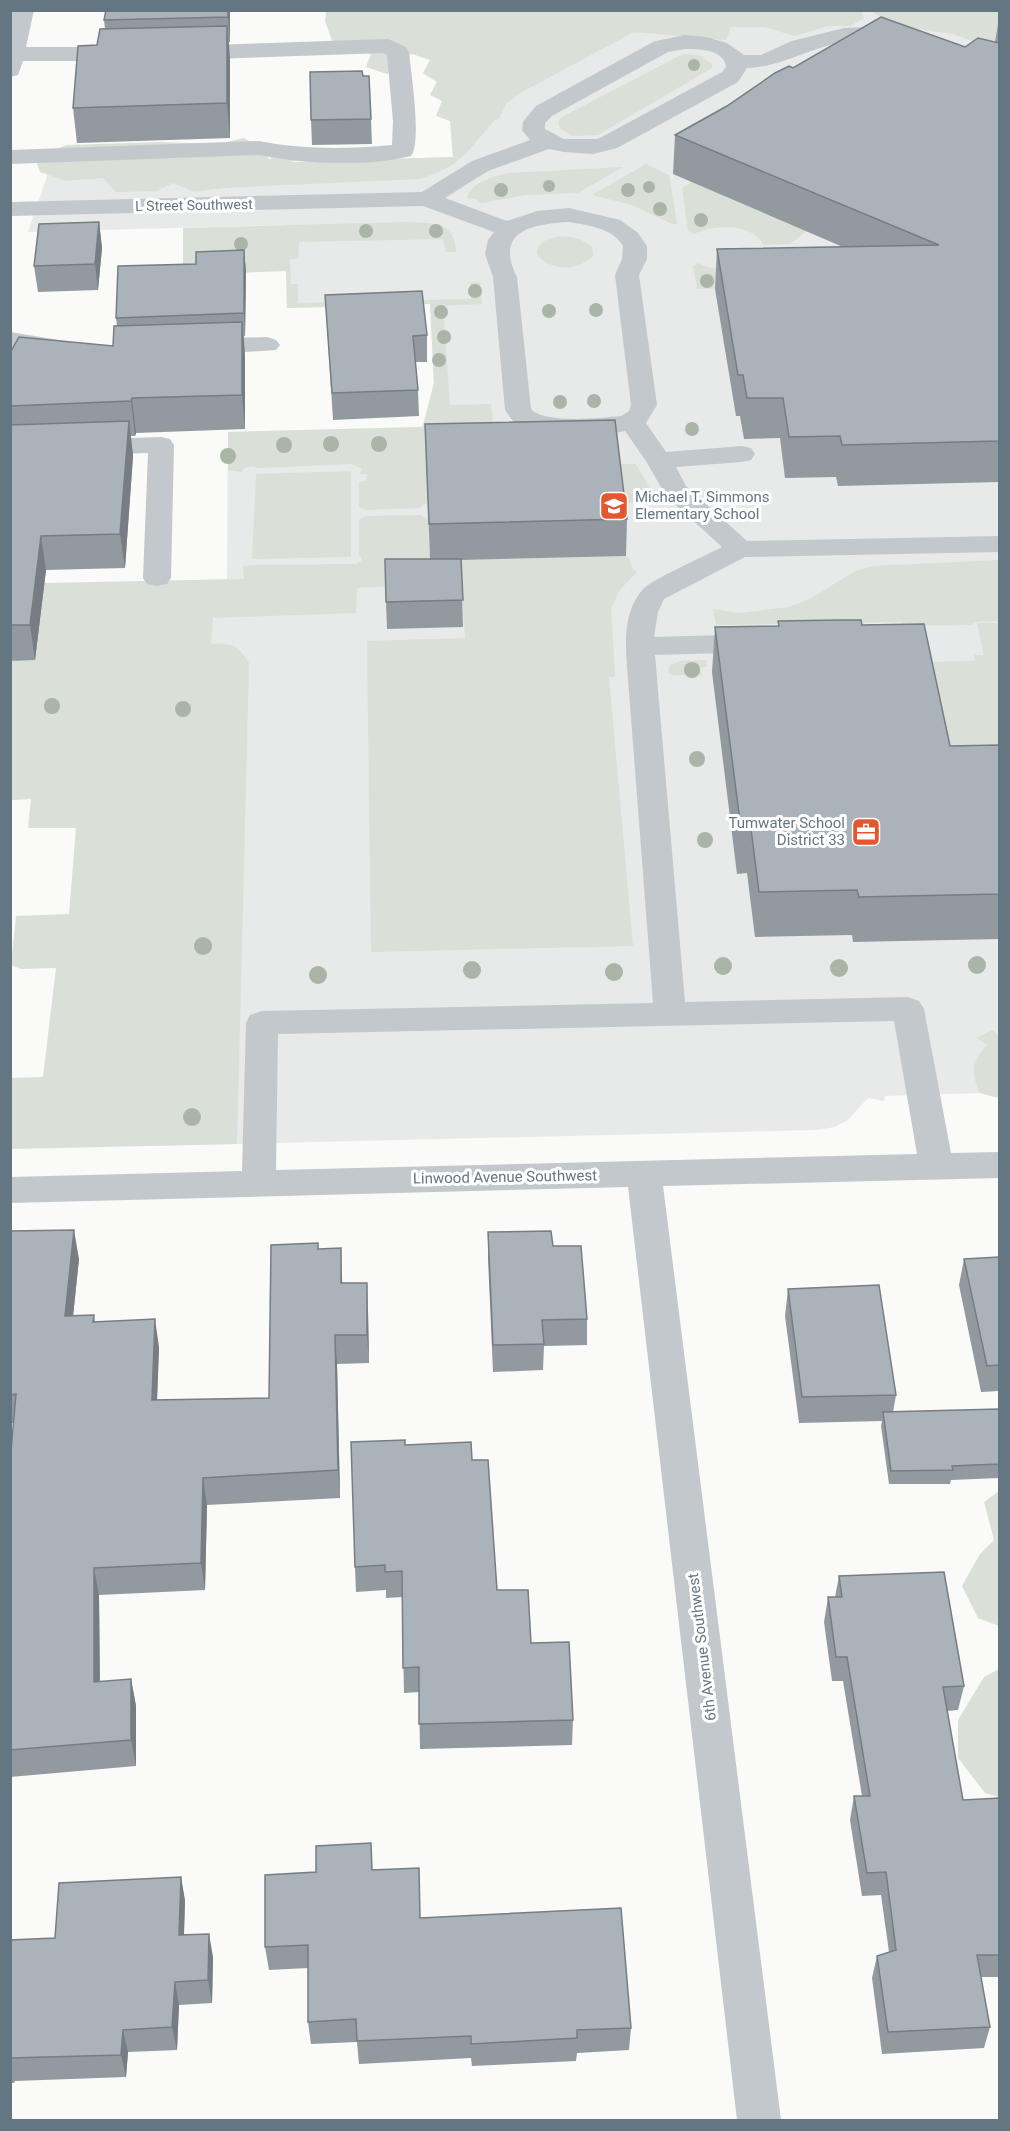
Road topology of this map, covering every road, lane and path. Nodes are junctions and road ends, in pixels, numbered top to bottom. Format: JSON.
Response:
{"nodes":[{"id":1,"x":23,"y":10,"type":"edge"},
{"id":2,"x":915,"y":47,"type":"edge"},
{"id":3,"x":166,"y":53,"type":"edge"},
{"id":4,"x":143,"y":54,"type":"edge"},
{"id":5,"x":12,"y":62,"type":"edge"},
{"id":6,"x":736,"y":62,"type":"junction"},
{"id":7,"x":547,"y":142,"type":"junction"},
{"id":8,"x":10,"y":158,"type":"edge"},
{"id":9,"x":428,"y":199,"type":"junction"},
{"id":10,"x":10,"y":209,"type":"edge"},
{"id":11,"x":510,"y":230,"type":"junction"},
{"id":12,"x":10,"y":339,"type":"edge"},
{"id":13,"x":267,"y":345,"type":"dead end"},
{"id":14,"x":173,"y":348,"type":"edge"},
{"id":15,"x":89,"y":350,"type":"edge"},
{"id":16,"x":631,"y":421,"type":"junction"},
{"id":17,"x":10,"y":450,"type":"edge"},
{"id":18,"x":742,"y":454,"type":"dead end"},
{"id":19,"x":659,"y":460,"type":"junction"},
{"id":20,"x":999,"y":543,"type":"edge"},
{"id":21,"x":740,"y":549,"type":"junction"},
{"id":22,"x":157,"y":578,"type":"dead end"},
{"id":23,"x":782,"y":642,"type":"edge"},
{"id":24,"x":640,"y":646,"type":"junction"},
{"id":25,"x":670,"y":1012,"type":"junction"},
{"id":26,"x":999,"y":1165,"type":"edge"},
{"id":27,"x":936,"y":1167,"type":"junction"},
{"id":28,"x":644,"y":1174,"type":"junction"},
{"id":29,"x":259,"y":1182,"type":"junction"},
{"id":30,"x":10,"y":1190,"type":"edge"},
{"id":31,"x":759,"y":2121,"type":"edge"}],
"edges":[{"from":1,"to":5,"type":"street"},
{"from":2,"to":6,"type":"street"},
{"from":3,"to":8,"type":"street"},
{"from":4,"to":5,"type":"street"},
{"from":6,"to":7,"type":"street"},
{"from":6,"to":7,"type":"street"},
{"from":7,"to":9,"type":"street"},
{"from":9,"to":10,"type":"street","name":"L Street Southwest"},
{"from":9,"to":11,"type":"street"},
{"from":11,"to":16,"type":"street"},
{"from":11,"to":16,"type":"street"},
{"from":12,"to":15,"type":"street"},
{"from":13,"to":14,"type":"street"},
{"from":16,"to":19,"type":"street"},
{"from":17,"to":22,"type":"street"},
{"from":18,"to":19,"type":"street"},
{"from":19,"to":21,"type":"street"},
{"from":20,"to":21,"type":"street"},
{"from":21,"to":24,"type":"street"},
{"from":23,"to":24,"type":"street"},
{"from":24,"to":25,"type":"street"},
{"from":25,"to":27,"type":"street"},
{"from":25,"to":29,"type":"street"},
{"from":26,"to":27,"type":"street","name":"Linwood Avenue Southwest"},
{"from":27,"to":28,"type":"street","name":"Linwood Avenue Southwest"},
{"from":28,"to":29,"type":"street","name":"Linwood Avenue Southwest"},
{"from":28,"to":31,"type":"street","name":"6th Avenue Southwest"},
{"from":29,"to":30,"type":"street","name":"Linwood Avenue Southwest"}]}
